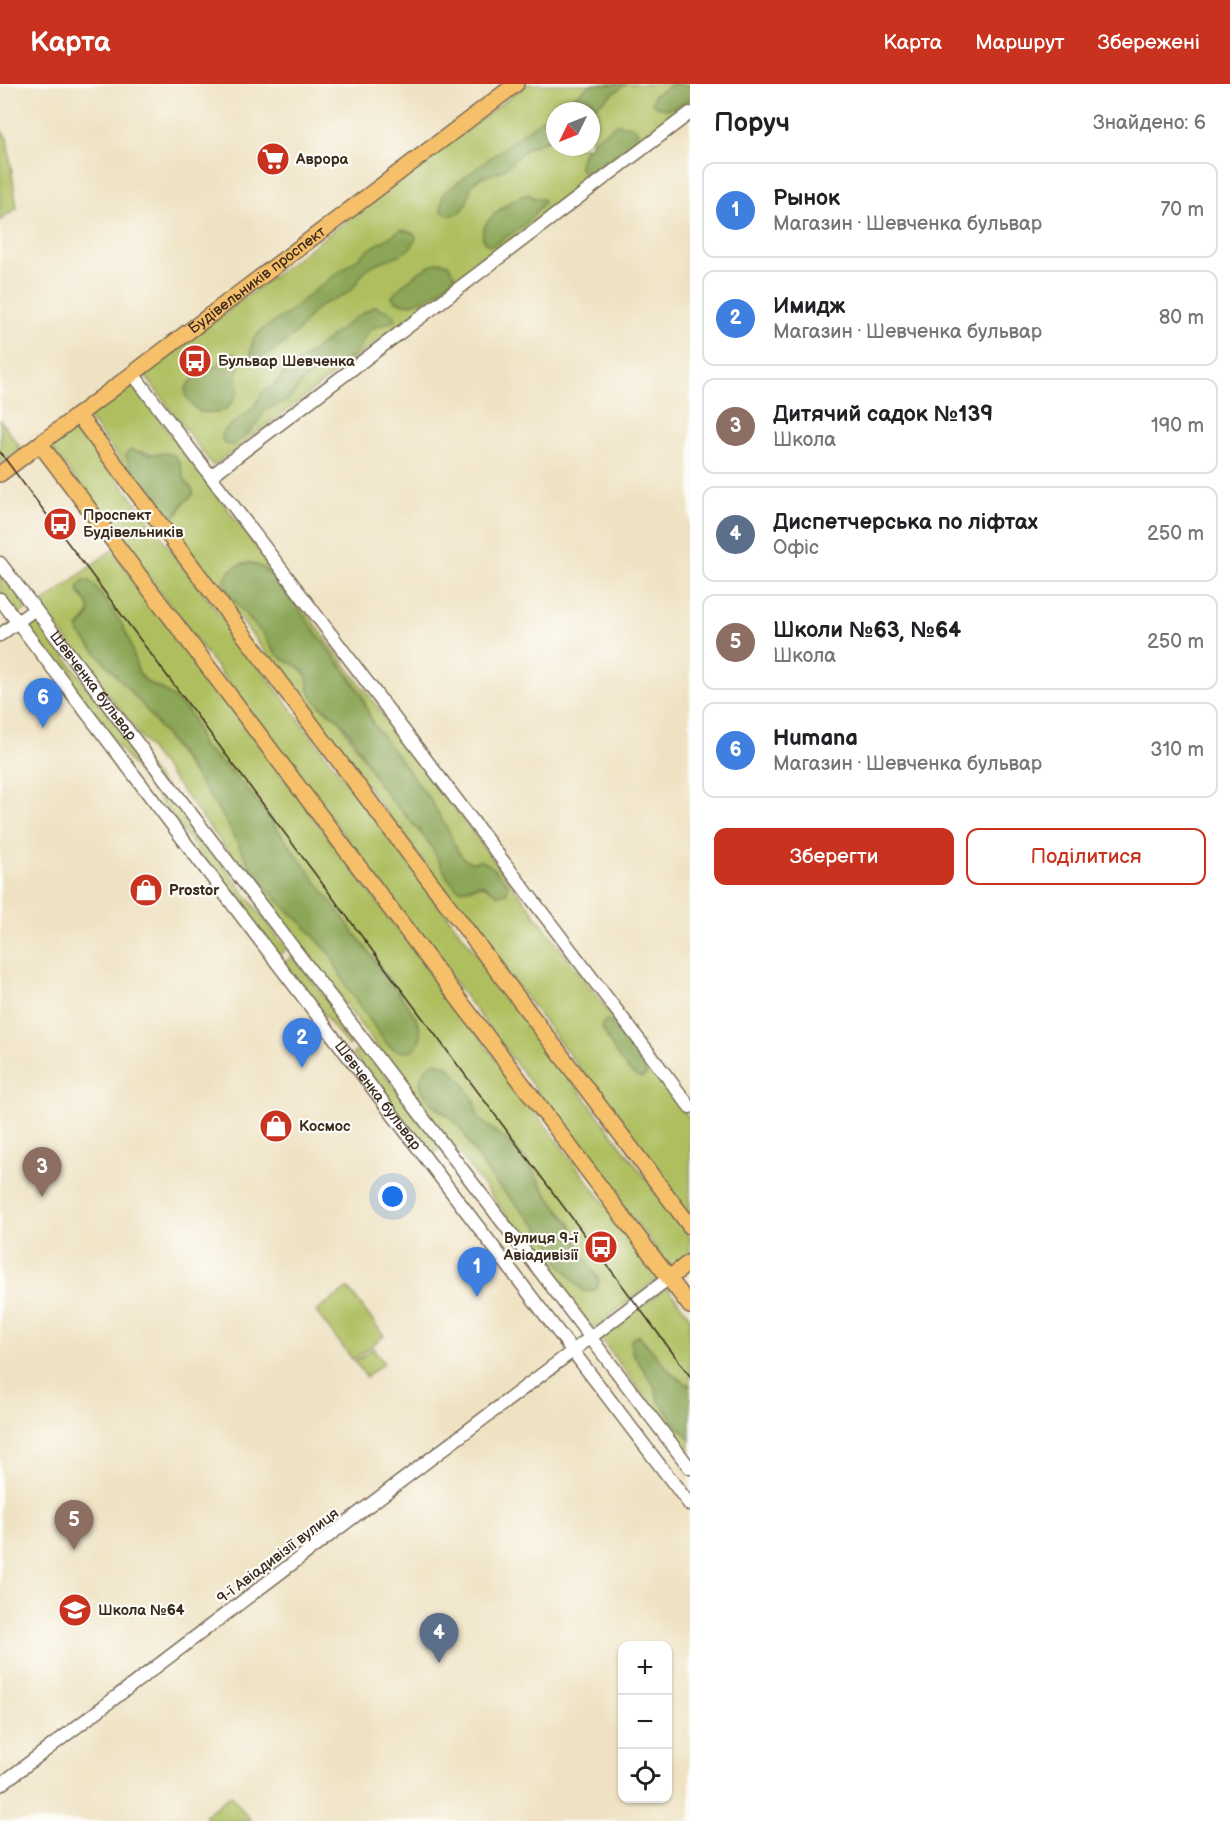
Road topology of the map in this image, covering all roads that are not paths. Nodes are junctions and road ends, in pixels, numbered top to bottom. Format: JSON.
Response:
{"nodes":[{"id":1,"x":516,"y":84,"type":"edge"},
{"id":2,"x":690,"y":113,"type":"edge"},
{"id":3,"x":133,"y":374,"type":"junction"},
{"id":4,"x":78,"y":415,"type":"junction"},
{"id":5,"x":40,"y":444,"type":"junction"},
{"id":6,"x":0,"y":474,"type":"edge"},
{"id":7,"x":211,"y":476,"type":"junction"},
{"id":8,"x":0,"y":563,"type":"edge"},
{"id":9,"x":0,"y":599,"type":"edge"},
{"id":10,"x":34,"y":609,"type":"junction"},
{"id":11,"x":17,"y":622,"type":"junction"},
{"id":12,"x":0,"y":635,"type":"edge"},
{"id":13,"x":690,"y":1107,"type":"edge"},
{"id":14,"x":448,"y":1149,"type":"junction"},
{"id":15,"x":431,"y":1162,"type":"junction"},
{"id":16,"x":690,"y":1226,"type":"edge"},
{"id":17,"x":690,"y":1262,"type":"edge"},
{"id":18,"x":669,"y":1278,"type":"junction"},
{"id":19,"x":690,"y":1306,"type":"edge"},
{"id":20,"x":591,"y":1337,"type":"junction"},
{"id":21,"x":573,"y":1351,"type":"junction"},
{"id":22,"x":690,"y":1468,"type":"edge"},
{"id":23,"x":690,"y":1505,"type":"edge"},
{"id":24,"x":0,"y":1785,"type":"edge"}],
"edges":[{"from":1,"to":3,"type":"main road","name":"Будівельників проспект"},
{"from":2,"to":7,"type":"street"},
{"from":3,"to":4,"type":"main road","name":"Будівельників проспект"},
{"from":3,"to":7,"type":"street"},
{"from":4,"to":5,"type":"main road","name":"Будівельників проспект"},
{"from":4,"to":16,"type":"main road"},
{"from":5,"to":6,"type":"main road","name":"Будівельників проспект"},
{"from":5,"to":18,"type":"main road"},
{"from":7,"to":13,"type":"street"},
{"from":8,"to":10,"type":"street","name":"Шевченка бульвар"},
{"from":9,"to":11,"type":"street","name":"Шевченка бульвар"},
{"from":10,"to":11,"type":"street"},
{"from":10,"to":14,"type":"street","name":"Шевченка бульвар"},
{"from":11,"to":12,"type":"street"},
{"from":11,"to":15,"type":"street","name":"Шевченка бульвар"},
{"from":14,"to":15,"type":"street"},
{"from":14,"to":20,"type":"street","name":"Шевченка бульвар"},
{"from":15,"to":21,"type":"street","name":"Шевченка бульвар"},
{"from":17,"to":18,"type":"main road"},
{"from":18,"to":19,"type":"main road"},
{"from":18,"to":20,"type":"street","name":"9-ї Авіадивізії вулиця"},
{"from":20,"to":21,"type":"street","name":"9-ї Авіадивізії вулиця"},
{"from":20,"to":22,"type":"street","name":"Шевченка бульвар"},
{"from":21,"to":23,"type":"street","name":"Шевченка бульвар"},
{"from":21,"to":24,"type":"street","name":"9-ї Авіадивізії вулиця"}]}
